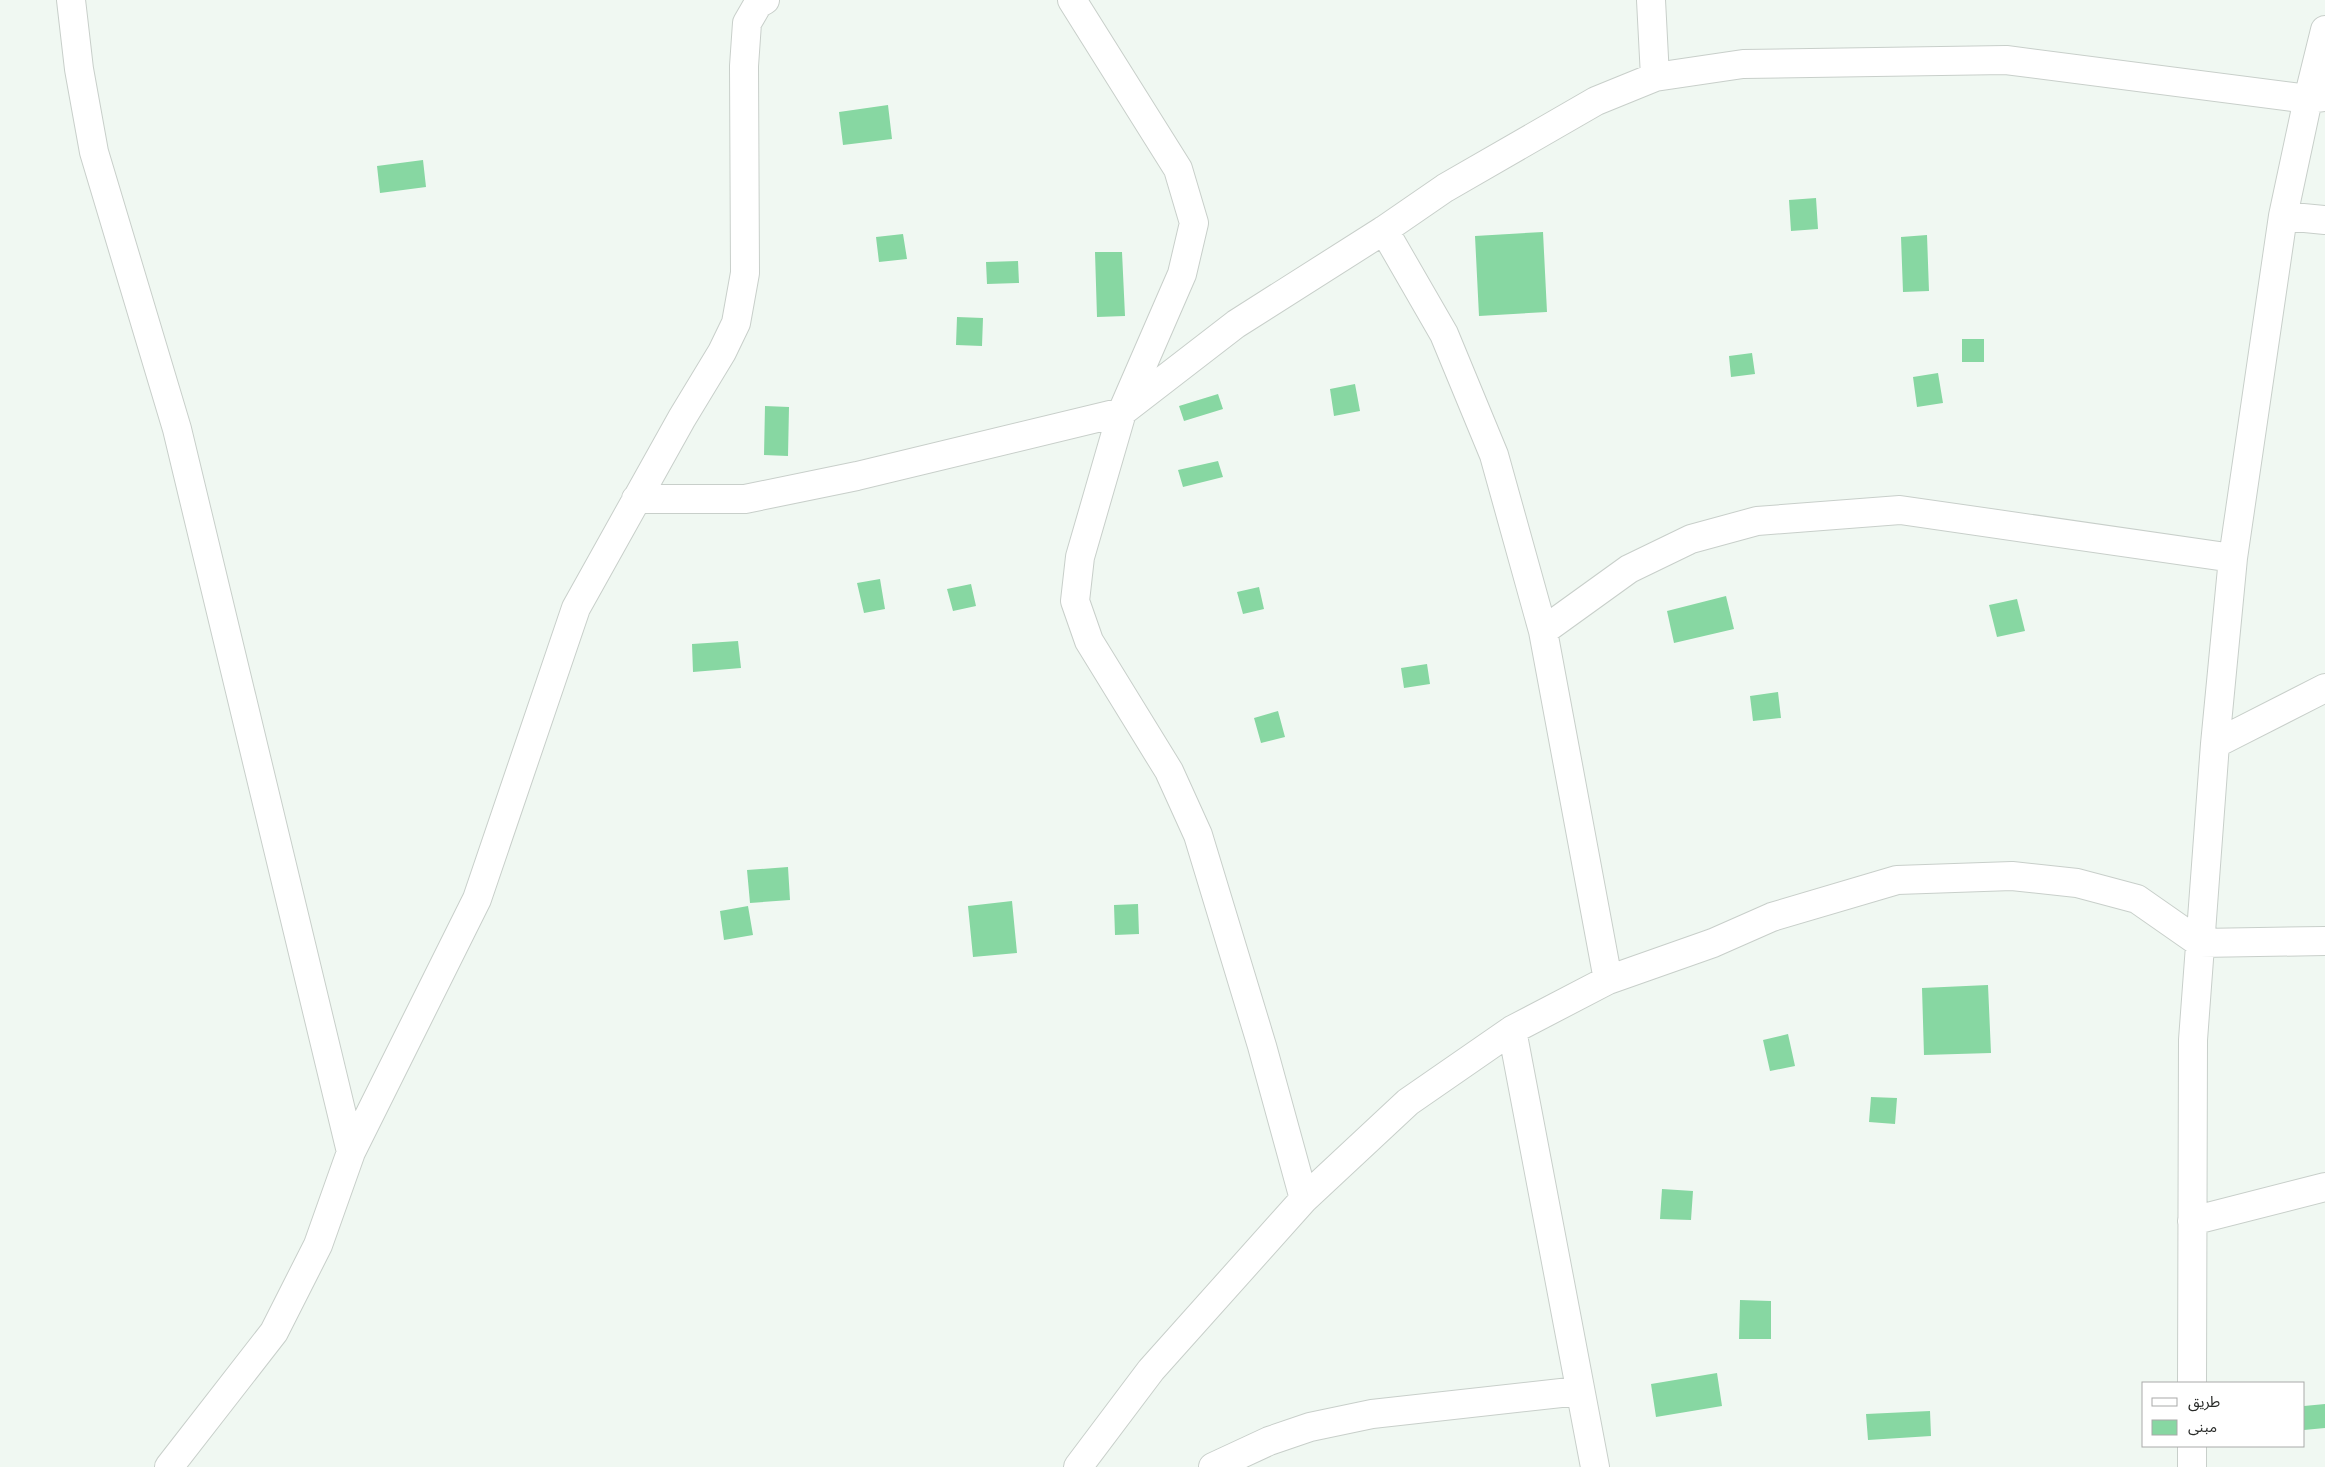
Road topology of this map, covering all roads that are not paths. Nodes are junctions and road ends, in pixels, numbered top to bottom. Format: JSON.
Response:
{"nodes":[{"id":1,"x":71,"y":0,"type":"edge"},
{"id":2,"x":765,"y":0,"type":"edge"},
{"id":3,"x":1072,"y":0,"type":"edge"},
{"id":4,"x":1651,"y":0,"type":"edge"},
{"id":5,"x":2325,"y":30,"type":"edge"},
{"id":6,"x":1655,"y":77,"type":"junction"},
{"id":7,"x":2316,"y":98,"type":"edge"},
{"id":8,"x":2283,"y":216,"type":"junction"},
{"id":9,"x":2325,"y":220,"type":"edge"},
{"id":10,"x":1384,"y":230,"type":"junction"},
{"id":11,"x":1122,"y":412,"type":"junction"},
{"id":12,"x":636,"y":499,"type":"junction"},
{"id":13,"x":2233,"y":558,"type":"junction"},
{"id":14,"x":1543,"y":631,"type":"junction"},
{"id":15,"x":2325,"y":688,"type":"edge"},
{"id":16,"x":2215,"y":744,"type":"junction"},
{"id":17,"x":2325,"y":941,"type":"edge"},
{"id":18,"x":2200,"y":943,"type":"junction"},
{"id":19,"x":1608,"y":980,"type":"junction"},
{"id":20,"x":1512,"y":1030,"type":"junction"},
{"id":21,"x":351,"y":1152,"type":"junction"},
{"id":22,"x":2325,"y":1188,"type":"edge"},
{"id":23,"x":1304,"y":1199,"type":"junction"},
{"id":24,"x":2192,"y":1221,"type":"junction"},
{"id":25,"x":2192,"y":1382,"type":"edge"},
{"id":26,"x":1579,"y":1390,"type":"junction"},
{"id":27,"x":2192,"y":1447,"type":"edge"},
{"id":28,"x":169,"y":1467,"type":"edge"},
{"id":29,"x":1078,"y":1467,"type":"edge"},
{"id":30,"x":1213,"y":1467,"type":"edge"},
{"id":31,"x":1595,"y":1467,"type":"edge"},
{"id":32,"x":2192,"y":1467,"type":"edge"}],
"edges":[{"from":1,"to":21,"type":"street"},
{"from":2,"to":12,"type":"street"},
{"from":3,"to":11,"type":"street"},
{"from":4,"to":6,"type":"street"},
{"from":5,"to":7,"type":"street"},
{"from":6,"to":7,"type":"street"},
{"from":6,"to":10,"type":"street"},
{"from":7,"to":8,"type":"street"},
{"from":8,"to":9,"type":"street"},
{"from":8,"to":13,"type":"street"},
{"from":10,"to":11,"type":"street"},
{"from":10,"to":14,"type":"street"},
{"from":11,"to":12,"type":"street"},
{"from":11,"to":23,"type":"street"},
{"from":12,"to":21,"type":"street"},
{"from":13,"to":14,"type":"street"},
{"from":13,"to":16,"type":"street"},
{"from":14,"to":19,"type":"street"},
{"from":15,"to":16,"type":"street"},
{"from":16,"to":18,"type":"street"},
{"from":17,"to":18,"type":"street"},
{"from":18,"to":19,"type":"street"},
{"from":18,"to":24,"type":"street"},
{"from":19,"to":20,"type":"street"},
{"from":20,"to":23,"type":"street"},
{"from":20,"to":26,"type":"street"},
{"from":21,"to":28,"type":"street"},
{"from":22,"to":24,"type":"street"},
{"from":23,"to":29,"type":"street"},
{"from":24,"to":25,"type":"street"},
{"from":26,"to":30,"type":"street"},
{"from":26,"to":31,"type":"street"},
{"from":27,"to":32,"type":"street"}]}
